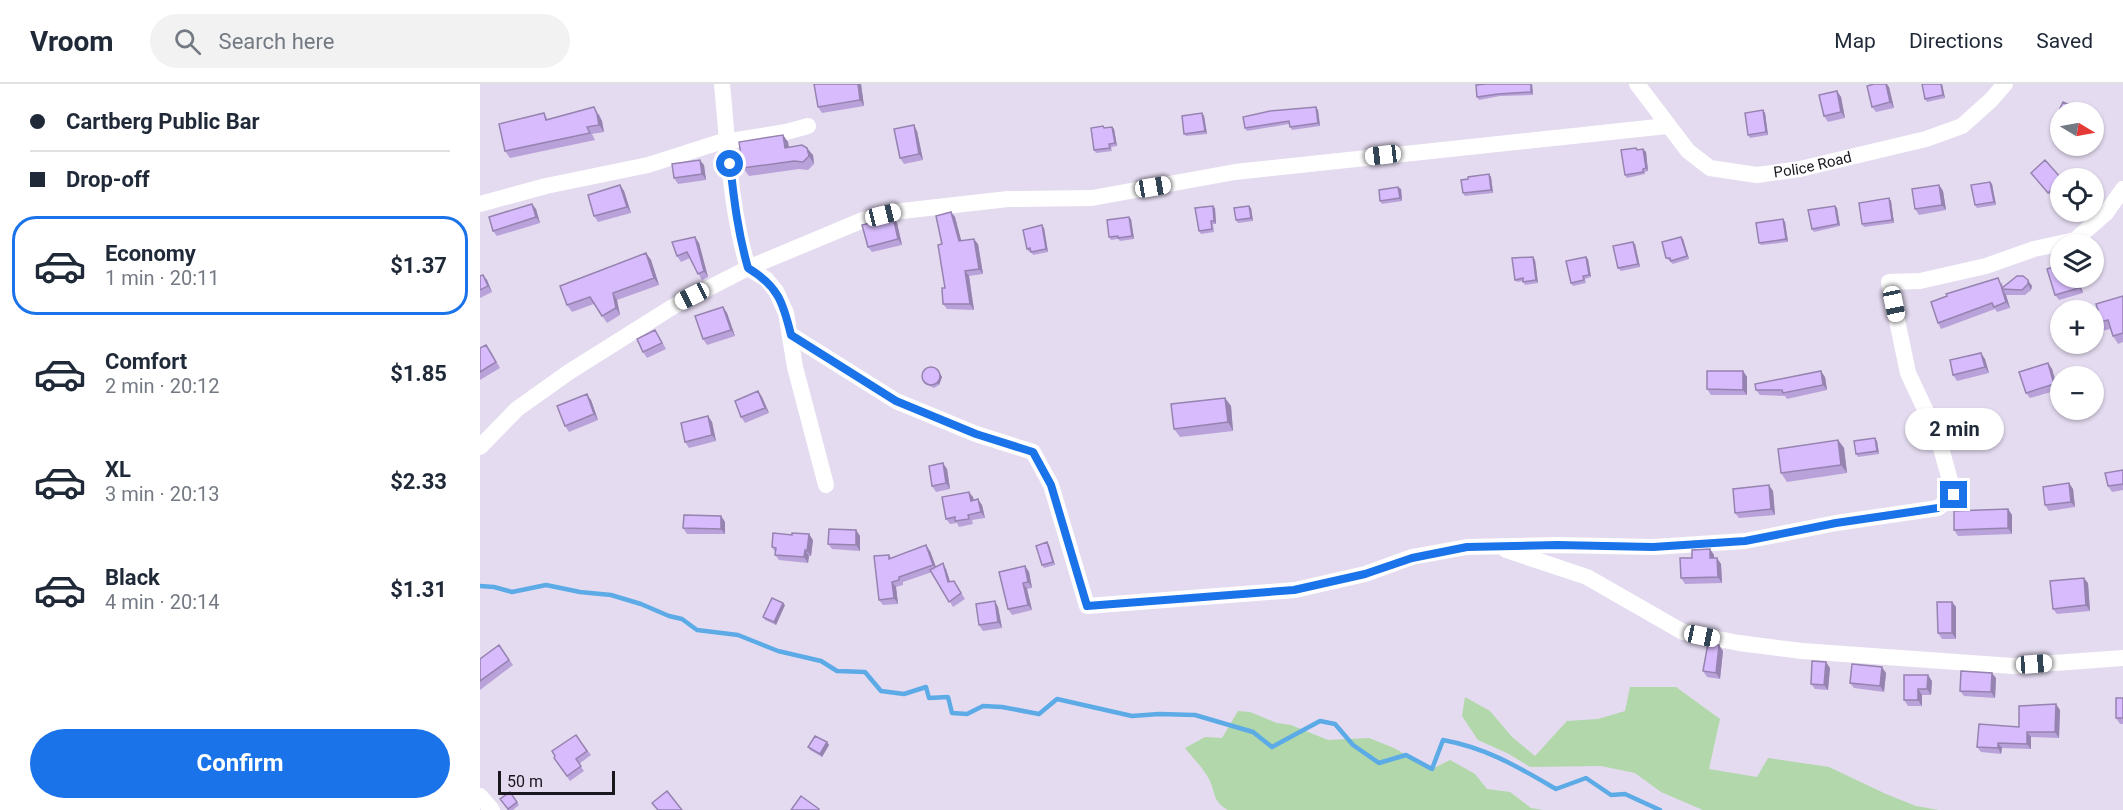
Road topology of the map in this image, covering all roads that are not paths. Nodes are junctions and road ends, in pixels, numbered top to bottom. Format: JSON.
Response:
{"nodes":[{"id":1,"x":722,"y":84,"type":"edge"},
{"id":2,"x":1637,"y":84,"type":"edge"},
{"id":3,"x":2005,"y":84,"type":"edge"},
{"id":4,"x":808,"y":126,"type":"dead end"},
{"id":5,"x":1667,"y":126,"type":"junction"},
{"id":6,"x":728,"y":141,"type":"junction"},
{"id":7,"x":2123,"y":189,"type":"edge"},
{"id":8,"x":480,"y":204,"type":"edge"},
{"id":9,"x":748,"y":268,"type":"junction"},
{"id":10,"x":791,"y":335,"type":"junction"},
{"id":11,"x":480,"y":447,"type":"edge"},
{"id":12,"x":826,"y":485,"type":"dead end"},
{"id":13,"x":1494,"y":546,"type":"junction"},
{"id":14,"x":2123,"y":658,"type":"edge"},
{"id":15,"x":480,"y":796,"type":"edge"},
{"id":16,"x":492,"y":810,"type":"edge"}],
"edges":[{"from":1,"to":6,"type":"street"},
{"from":2,"to":5,"type":"street","name":"Police Road"},
{"from":3,"to":5,"type":"street","name":"Police Road"},
{"from":4,"to":6,"type":"street"},
{"from":5,"to":9,"type":"street"},
{"from":6,"to":8,"type":"street"},
{"from":6,"to":9,"type":"street"},
{"from":7,"to":13,"type":"street"},
{"from":9,"to":10,"type":"street"},
{"from":9,"to":11,"type":"street"},
{"from":10,"to":12,"type":"street"},
{"from":10,"to":13,"type":"street"},
{"from":13,"to":14,"type":"street"},
{"from":15,"to":16,"type":"street"}]}
